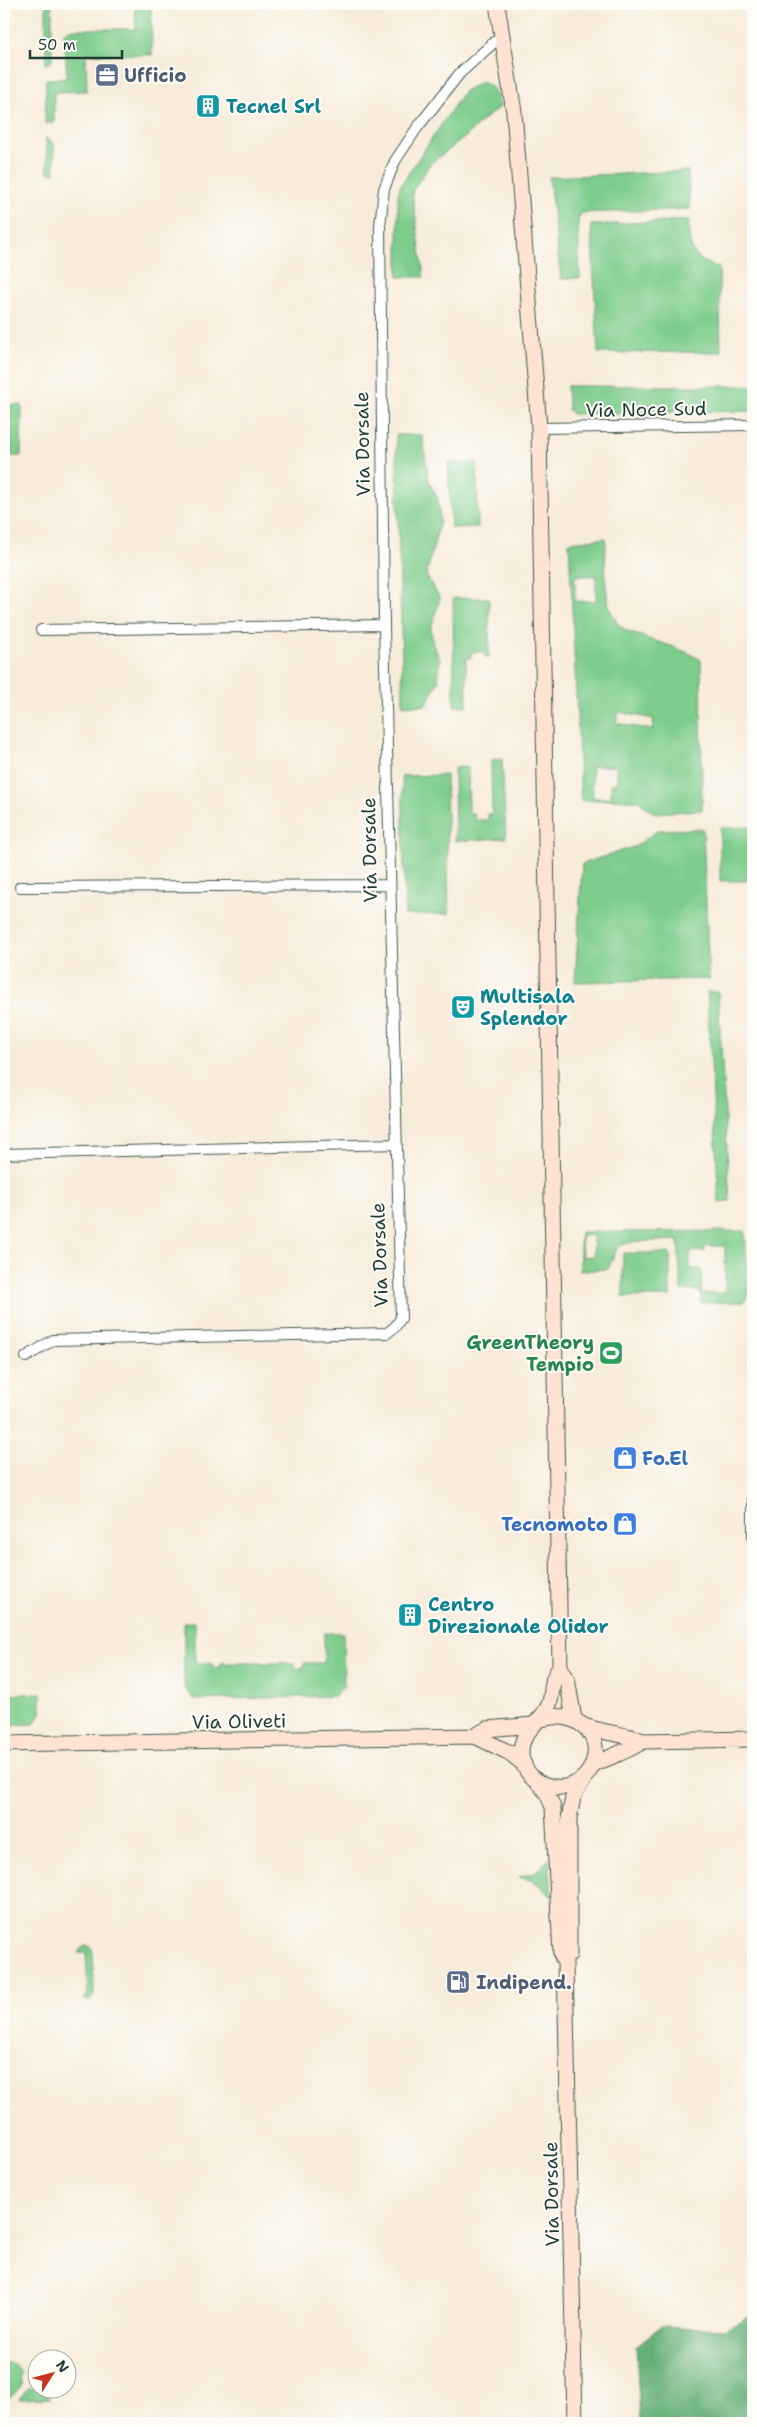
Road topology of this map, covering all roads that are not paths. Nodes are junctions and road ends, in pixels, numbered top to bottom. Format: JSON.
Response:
{"nodes":[{"id":1,"x":497,"y":4,"type":"edge"},
{"id":2,"x":501,"y":36,"type":"junction"},
{"id":3,"x":753,"y":424,"type":"edge"},
{"id":4,"x":539,"y":428,"type":"junction"},
{"id":5,"x":384,"y":625,"type":"junction"},
{"id":6,"x":41,"y":630,"type":"dead end"},
{"id":7,"x":390,"y":885,"type":"junction"},
{"id":8,"x":20,"y":887,"type":"dead end"},
{"id":9,"x":396,"y":1144,"type":"junction"},
{"id":10,"x":5,"y":1154,"type":"edge"},
{"id":11,"x":26,"y":1357,"type":"dead end"},
{"id":12,"x":753,"y":1484,"type":"edge"},
{"id":13,"x":753,"y":1539,"type":"edge"},
{"id":14,"x":560,"y":1667,"type":"junction"},
{"id":15,"x":537,"y":1722,"type":"junction"},
{"id":16,"x":579,"y":1722,"type":"junction"},
{"id":17,"x":475,"y":1736,"type":"junction"},
{"id":18,"x":753,"y":1739,"type":"edge"},
{"id":19,"x":643,"y":1741,"type":"junction"},
{"id":20,"x":4,"y":1744,"type":"edge"},
{"id":21,"x":524,"y":1764,"type":"junction"},
{"id":22,"x":589,"y":1770,"type":"junction"},
{"id":23,"x":536,"y":1780,"type":"junction"},
{"id":24,"x":565,"y":1963,"type":"junction"},
{"id":25,"x":575,"y":2423,"type":"edge"}],
"edges":[{"from":1,"to":2,"type":"main road"},
{"from":2,"to":4,"type":"main road"},
{"from":2,"to":5,"type":"street","name":"Via Dorsale"},
{"from":3,"to":4,"type":"street","name":"Via Noce Sud"},
{"from":4,"to":14,"type":"main road"},
{"from":5,"to":6,"type":"street"},
{"from":5,"to":7,"type":"street","name":"Via Dorsale"},
{"from":7,"to":8,"type":"street"},
{"from":7,"to":9,"type":"street","name":"Via Dorsale"},
{"from":9,"to":10,"type":"street"},
{"from":9,"to":11,"type":"street","name":"Via Dorsale"},
{"from":12,"to":13,"type":"street"},
{"from":14,"to":15,"type":"main road"},
{"from":14,"to":16,"type":"main road"},
{"from":15,"to":16,"type":"main road"},
{"from":15,"to":17,"type":"main road","name":"Via Oliveti"},
{"from":15,"to":21,"type":"main road"},
{"from":16,"to":19,"type":"main road"},
{"from":16,"to":22,"type":"main road"},
{"from":17,"to":20,"type":"main road","name":"Via Oliveti"},
{"from":17,"to":21,"type":"main road","name":"Via Oliveti"},
{"from":18,"to":19,"type":"main road"},
{"from":19,"to":22,"type":"main road"},
{"from":21,"to":23,"type":"main road"},
{"from":22,"to":23,"type":"main road"},
{"from":22,"to":24,"type":"main road","name":"Via Dorsale"},
{"from":23,"to":24,"type":"main road","name":"Via Dorsale"},
{"from":24,"to":25,"type":"main road","name":"Via Dorsale"}]}
